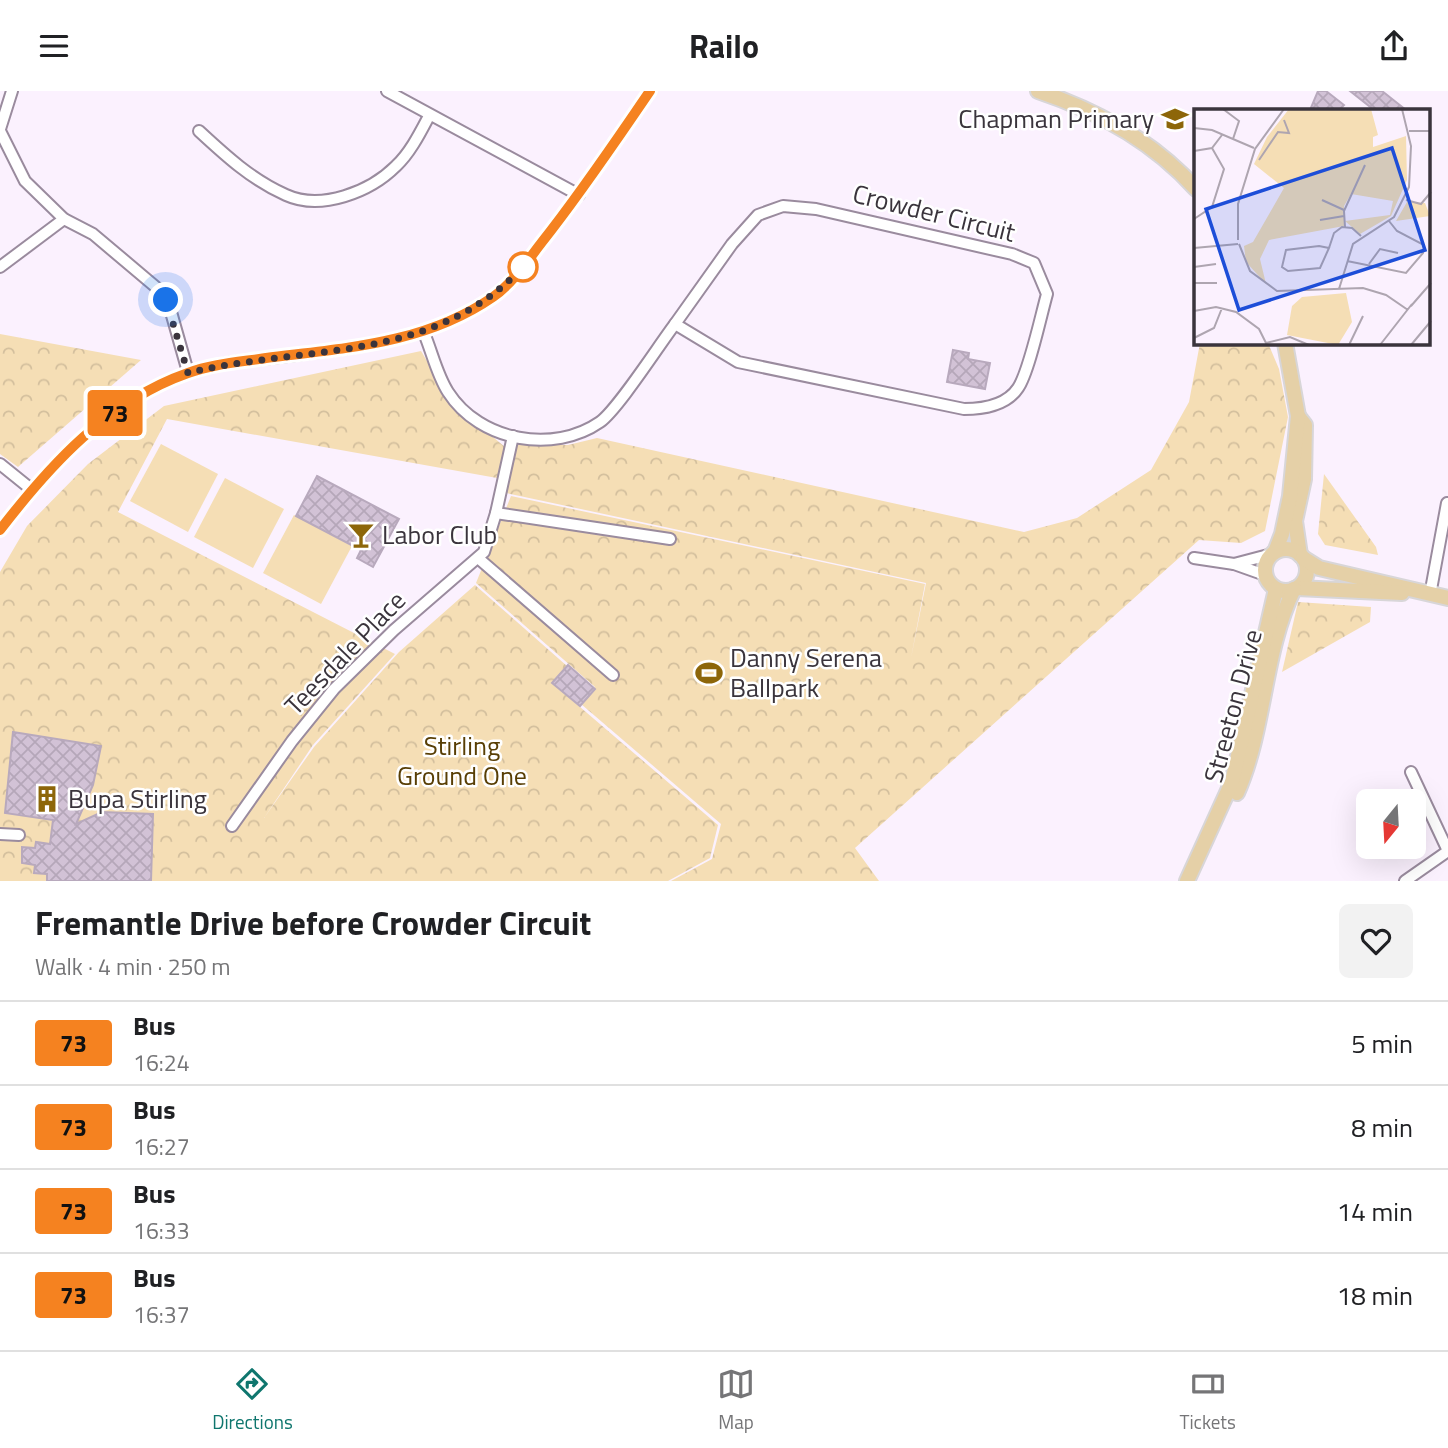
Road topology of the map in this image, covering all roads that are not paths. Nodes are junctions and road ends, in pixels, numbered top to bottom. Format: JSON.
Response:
{"nodes":[{"id":1,"x":12,"y":91,"type":"edge"},
{"id":2,"x":387,"y":91,"type":"edge"},
{"id":3,"x":650,"y":91,"type":"edge"},
{"id":4,"x":1038,"y":91,"type":"edge"},
{"id":5,"x":429,"y":117,"type":"junction"},
{"id":6,"x":0,"y":130,"type":"edge"},
{"id":7,"x":199,"y":131,"type":"dead end"},
{"id":8,"x":1194,"y":187,"type":"edge"},
{"id":9,"x":579,"y":195,"type":"junction"},
{"id":10,"x":64,"y":219,"type":"junction"},
{"id":11,"x":0,"y":267,"type":"edge"},
{"id":12,"x":675,"y":324,"type":"junction"},
{"id":13,"x":424,"y":333,"type":"junction"},
{"id":14,"x":1285,"y":345,"type":"edge"},
{"id":15,"x":188,"y":373,"type":"junction"},
{"id":16,"x":1298,"y":416,"type":"junction"},
{"id":17,"x":513,"y":436,"type":"junction"},
{"id":18,"x":0,"y":464,"type":"edge"},
{"id":19,"x":31,"y":489,"type":"junction"},
{"id":20,"x":1447,"y":503,"type":"edge"},
{"id":21,"x":496,"y":513,"type":"junction"},
{"id":22,"x":0,"y":530,"type":"edge"},
{"id":23,"x":670,"y":539,"type":"dead end"},
{"id":24,"x":1273,"y":553,"type":"junction"},
{"id":25,"x":1301,"y":557,"type":"junction"},
{"id":26,"x":478,"y":558,"type":"junction"},
{"id":27,"x":1194,"y":558,"type":"dead end"},
{"id":28,"x":1234,"y":563,"type":"junction"},
{"id":29,"x":1265,"y":575,"type":"junction"},
{"id":30,"x":1276,"y":589,"type":"junction"},
{"id":31,"x":1296,"y":589,"type":"junction"},
{"id":32,"x":1414,"y":592,"type":"junction"},
{"id":33,"x":1430,"y":594,"type":"junction"},
{"id":34,"x":1448,"y":598,"type":"edge"},
{"id":35,"x":613,"y":675,"type":"dead end"},
{"id":36,"x":1411,"y":772,"type":"dead end"},
{"id":37,"x":232,"y":826,"type":"dead end"},
{"id":38,"x":0,"y":834,"type":"edge"},
{"id":39,"x":19,"y":835,"type":"dead end"},
{"id":40,"x":1448,"y":851,"type":"edge"},
{"id":41,"x":1190,"y":875,"type":"edge"},
{"id":42,"x":1405,"y":881,"type":"edge"}],
"edges":[{"from":1,"to":6,"type":"street"},
{"from":2,"to":5,"type":"street"},
{"from":3,"to":9,"type":"street"},
{"from":4,"to":8,"type":"main road"},
{"from":5,"to":7,"type":"street"},
{"from":5,"to":9,"type":"street"},
{"from":6,"to":10,"type":"street"},
{"from":9,"to":13,"type":"street"},
{"from":10,"to":11,"type":"street"},
{"from":10,"to":15,"type":"street"},
{"from":12,"to":12,"type":"street","name":"Crowder Circuit"},
{"from":12,"to":17,"type":"street","name":"Crowder Circuit"},
{"from":13,"to":15,"type":"street"},
{"from":13,"to":17,"type":"street","name":"Crowder Circuit"},
{"from":14,"to":16,"type":"main road"},
{"from":15,"to":19,"type":"street"},
{"from":16,"to":24,"type":"main road"},
{"from":16,"to":25,"type":"main road"},
{"from":17,"to":21,"type":"street","name":"Teesdale Place"},
{"from":18,"to":19,"type":"street"},
{"from":19,"to":22,"type":"street"},
{"from":20,"to":33,"type":"street"},
{"from":21,"to":23,"type":"street"},
{"from":21,"to":26,"type":"street","name":"Teesdale Place"},
{"from":24,"to":25,"type":"main road"},
{"from":24,"to":28,"type":"street"},
{"from":24,"to":29,"type":"main road"},
{"from":25,"to":31,"type":"main road"},
{"from":25,"to":32,"type":"main road"},
{"from":26,"to":35,"type":"street"},
{"from":26,"to":37,"type":"street","name":"Teesdale Place"},
{"from":27,"to":28,"type":"street"},
{"from":28,"to":29,"type":"street"},
{"from":29,"to":30,"type":"main road"},
{"from":30,"to":31,"type":"main road"},
{"from":30,"to":41,"type":"main road","name":"Streeton Drive"},
{"from":31,"to":32,"type":"main road"},
{"from":31,"to":41,"type":"main road","name":"Streeton Drive"},
{"from":32,"to":33,"type":"main road"},
{"from":33,"to":34,"type":"main road"},
{"from":36,"to":40,"type":"street"},
{"from":38,"to":39,"type":"street"},
{"from":40,"to":42,"type":"street"}]}
